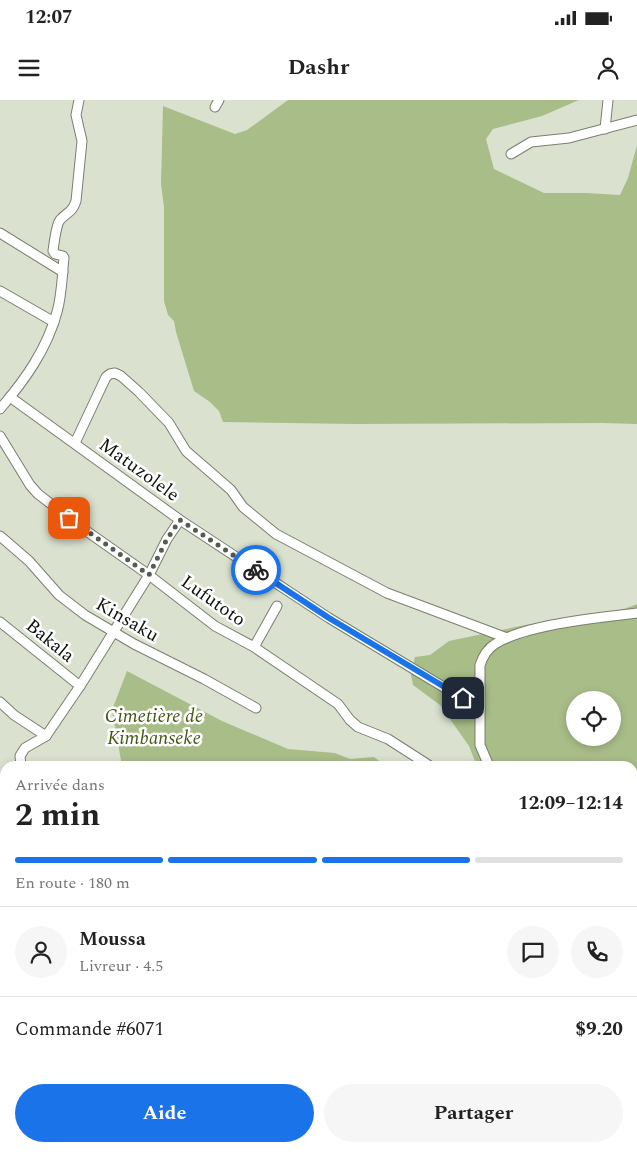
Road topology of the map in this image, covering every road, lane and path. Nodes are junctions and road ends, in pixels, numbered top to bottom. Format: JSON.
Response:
{"nodes":[{"id":1,"x":608,"y":100,"type":"edge"},
{"id":2,"x":78,"y":102,"type":"edge"},
{"id":3,"x":637,"y":120,"type":"edge"},
{"id":4,"x":605,"y":129,"type":"junction"},
{"id":5,"x":511,"y":154,"type":"dead end"},
{"id":6,"x":0,"y":233,"type":"edge"},
{"id":7,"x":63,"y":272,"type":"junction"},
{"id":8,"x":1,"y":293,"type":"edge"},
{"id":9,"x":54,"y":322,"type":"junction"},
{"id":10,"x":10,"y":397,"type":"junction"},
{"id":11,"x":0,"y":409,"type":"edge"},
{"id":12,"x":0,"y":436,"type":"edge"},
{"id":13,"x":75,"y":443,"type":"junction"},
{"id":14,"x":180,"y":520,"type":"junction"},
{"id":15,"x":0,"y":536,"type":"edge"},
{"id":16,"x":149,"y":575,"type":"junction"},
{"id":17,"x":277,"y":606,"type":"dead end"},
{"id":18,"x":637,"y":612,"type":"edge"},
{"id":19,"x":0,"y":622,"type":"edge"},
{"id":20,"x":114,"y":631,"type":"junction"},
{"id":21,"x":507,"y":638,"type":"junction"},
{"id":22,"x":254,"y":647,"type":"junction"},
{"id":23,"x":80,"y":686,"type":"junction"},
{"id":24,"x":0,"y":702,"type":"edge"},
{"id":25,"x":256,"y":708,"type":"dead end"},
{"id":26,"x":480,"y":708,"type":"junction"},
{"id":27,"x":46,"y":736,"type":"junction"},
{"id":28,"x":20,"y":761,"type":"edge"},
{"id":29,"x":422,"y":761,"type":"edge"},
{"id":30,"x":487,"y":761,"type":"edge"}],
"edges":[{"from":1,"to":4,"type":"street"},
{"from":2,"to":7,"type":"street"},
{"from":3,"to":4,"type":"street"},
{"from":4,"to":5,"type":"street"},
{"from":6,"to":7,"type":"street"},
{"from":7,"to":9,"type":"street"},
{"from":8,"to":9,"type":"street"},
{"from":9,"to":10,"type":"street"},
{"from":10,"to":11,"type":"street"},
{"from":10,"to":13,"type":"street","name":"Matuzolele"},
{"from":12,"to":16,"type":"street","name":"Lufutoto"},
{"from":13,"to":14,"type":"street","name":"Matuzolele"},
{"from":13,"to":21,"type":"street"},
{"from":14,"to":16,"type":"street"},
{"from":14,"to":26,"type":"street","name":"Matuzolele"},
{"from":15,"to":20,"type":"street","name":"Kinsaku"},
{"from":16,"to":20,"type":"street"},
{"from":16,"to":22,"type":"street","name":"Lufutoto"},
{"from":17,"to":22,"type":"street"},
{"from":18,"to":21,"type":"street"},
{"from":19,"to":23,"type":"street","name":"Bakala"},
{"from":20,"to":23,"type":"street"},
{"from":20,"to":25,"type":"street","name":"Kinsaku"},
{"from":21,"to":26,"type":"street"},
{"from":22,"to":29,"type":"street","name":"Lufutoto"},
{"from":23,"to":27,"type":"street"},
{"from":24,"to":27,"type":"street"},
{"from":26,"to":30,"type":"street"},
{"from":27,"to":28,"type":"street"}]}
